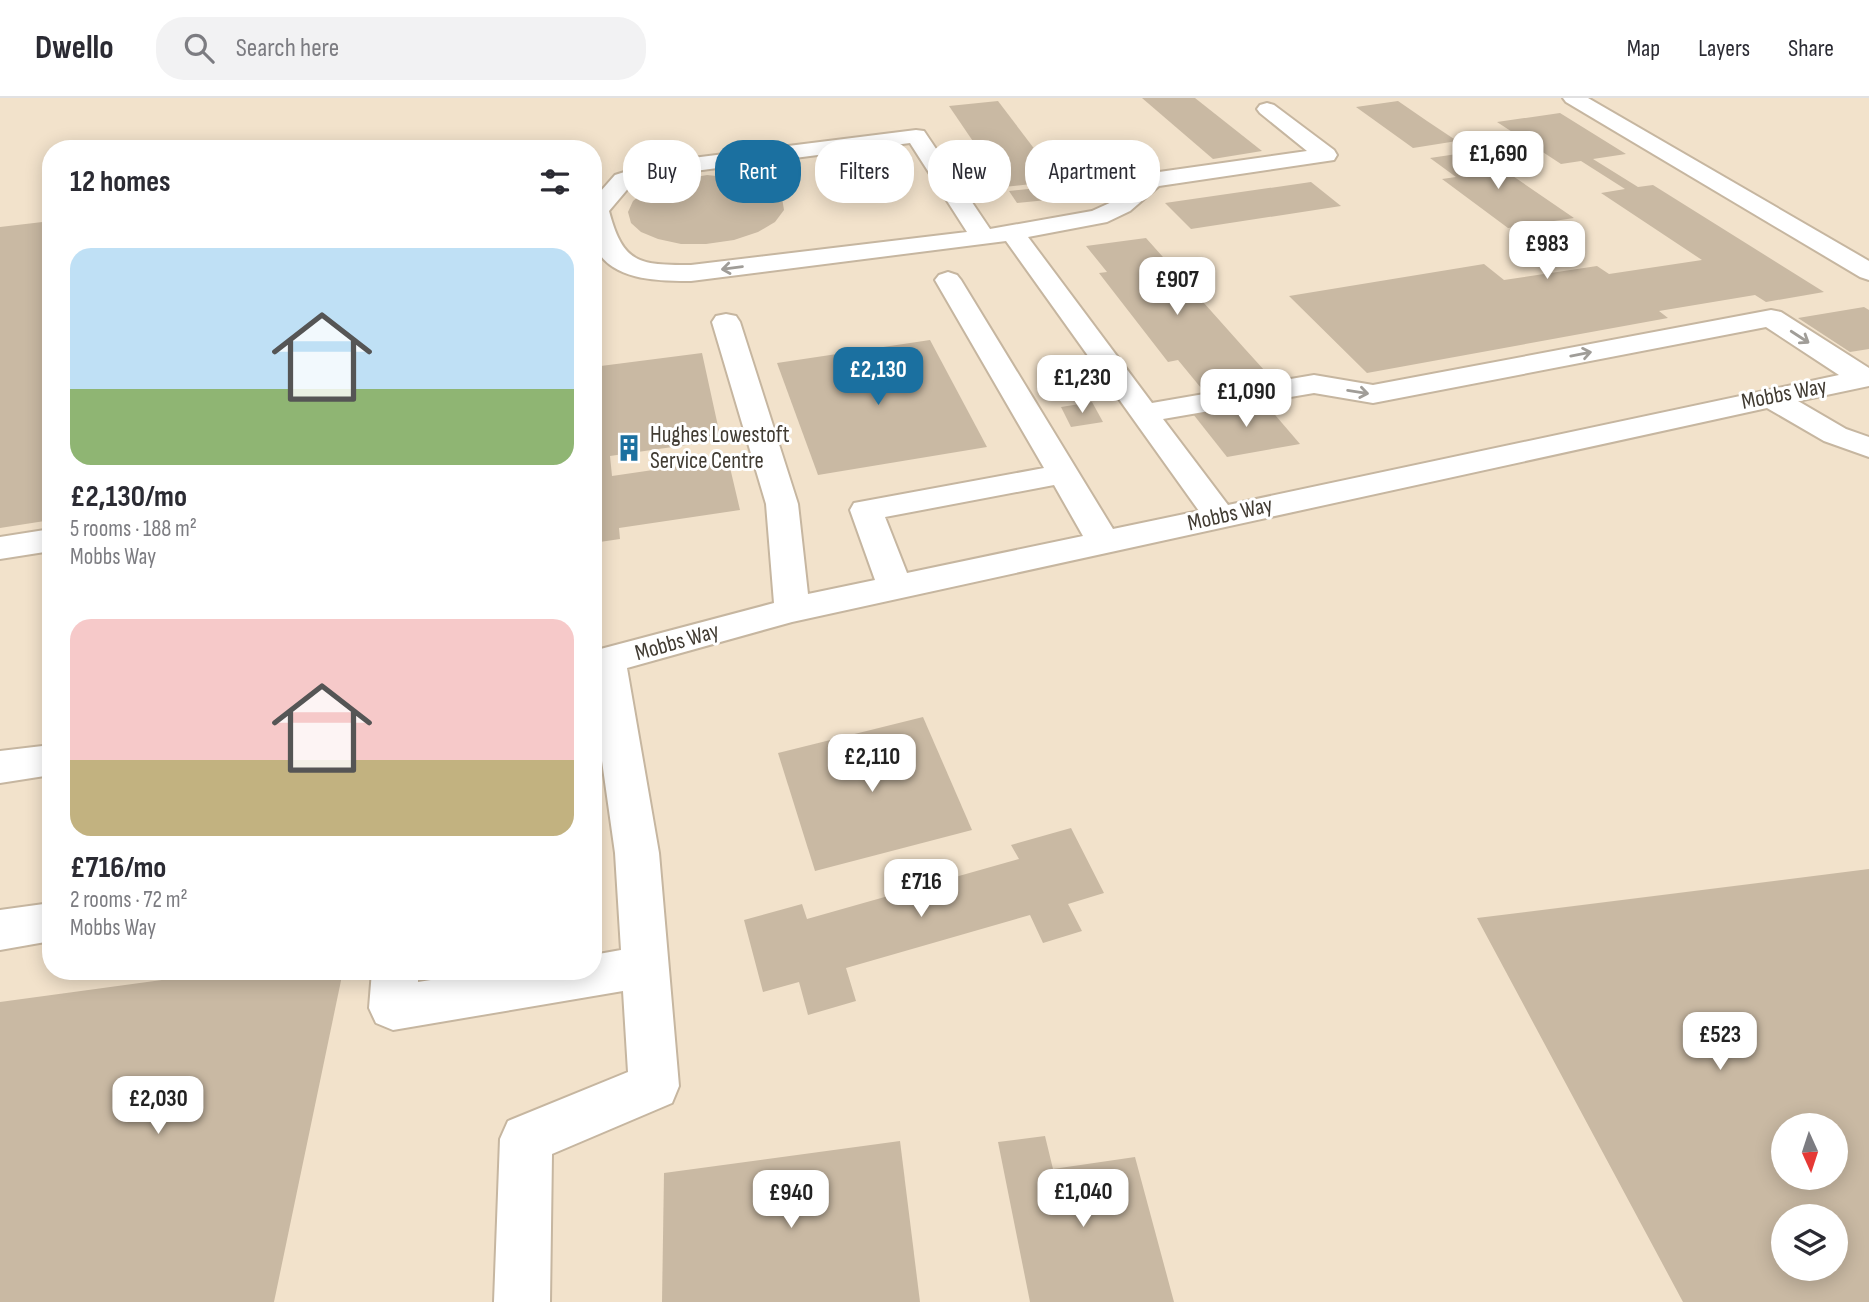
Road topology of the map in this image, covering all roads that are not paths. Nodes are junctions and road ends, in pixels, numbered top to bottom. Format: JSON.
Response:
{"nodes":[{"id":1,"x":1573,"y":98,"type":"edge"},
{"id":2,"x":1267,"y":109,"type":"dead end"},
{"id":3,"x":602,"y":204,"type":"edge"},
{"id":4,"x":602,"y":225,"type":"edge"},
{"id":5,"x":1013,"y":233,"type":"junction"},
{"id":6,"x":983,"y":237,"type":"junction"},
{"id":7,"x":1869,"y":272,"type":"edge"},
{"id":8,"x":948,"y":281,"type":"dead end"},
{"id":9,"x":726,"y":322,"type":"dead end"},
{"id":10,"x":1866,"y":378,"type":"edge"},
{"id":11,"x":1769,"y":397,"type":"junction"},
{"id":12,"x":1145,"y":413,"type":"junction"},
{"id":13,"x":1869,"y":448,"type":"edge"},
{"id":14,"x":1063,"y":474,"type":"junction"},
{"id":15,"x":1219,"y":516,"type":"junction"},
{"id":16,"x":42,"y":541,"type":"edge"},
{"id":17,"x":1104,"y":543,"type":"junction"},
{"id":18,"x":0,"y":548,"type":"edge"},
{"id":19,"x":895,"y":587,"type":"junction"},
{"id":20,"x":792,"y":610,"type":"junction"},
{"id":21,"x":602,"y":662,"type":"edge"},
{"id":22,"x":602,"y":673,"type":"edge"},
{"id":23,"x":42,"y":761,"type":"edge"},
{"id":24,"x":0,"y":767,"type":"edge"},
{"id":25,"x":42,"y":923,"type":"edge"},
{"id":26,"x":0,"y":930,"type":"edge"},
{"id":27,"x":644,"y":967,"type":"junction"},
{"id":28,"x":602,"y":974,"type":"edge"},
{"id":29,"x":395,"y":980,"type":"edge"},
{"id":30,"x":564,"y":980,"type":"edge"},
{"id":31,"x":522,"y":1302,"type":"edge"}],
"edges":[{"from":1,"to":7,"type":"street"},
{"from":2,"to":5,"type":"street"},
{"from":3,"to":6,"type":"street","one_way":true},
{"from":6,"to":4,"type":"street","one_way":true},
{"from":5,"to":6,"type":"street"},
{"from":5,"to":12,"type":"street"},
{"from":8,"to":14,"type":"street"},
{"from":9,"to":20,"type":"street"},
{"from":10,"to":11,"type":"street","name":"Mobbs Way"},
{"from":12,"to":10,"type":"street","one_way":true},
{"from":11,"to":13,"type":"street"},
{"from":11,"to":15,"type":"street","name":"Mobbs Way"},
{"from":12,"to":15,"type":"street"},
{"from":14,"to":17,"type":"street"},
{"from":14,"to":19,"type":"street"},
{"from":15,"to":17,"type":"street","name":"Mobbs Way"},
{"from":16,"to":18,"type":"street"},
{"from":17,"to":19,"type":"street","name":"Mobbs Way"},
{"from":19,"to":20,"type":"street","name":"Mobbs Way"},
{"from":20,"to":21,"type":"street","name":"Mobbs Way"},
{"from":22,"to":27,"type":"street"},
{"from":23,"to":24,"type":"street"},
{"from":25,"to":26,"type":"street"},
{"from":27,"to":28,"type":"street"},
{"from":27,"to":31,"type":"street"},
{"from":29,"to":30,"type":"street"}]}
